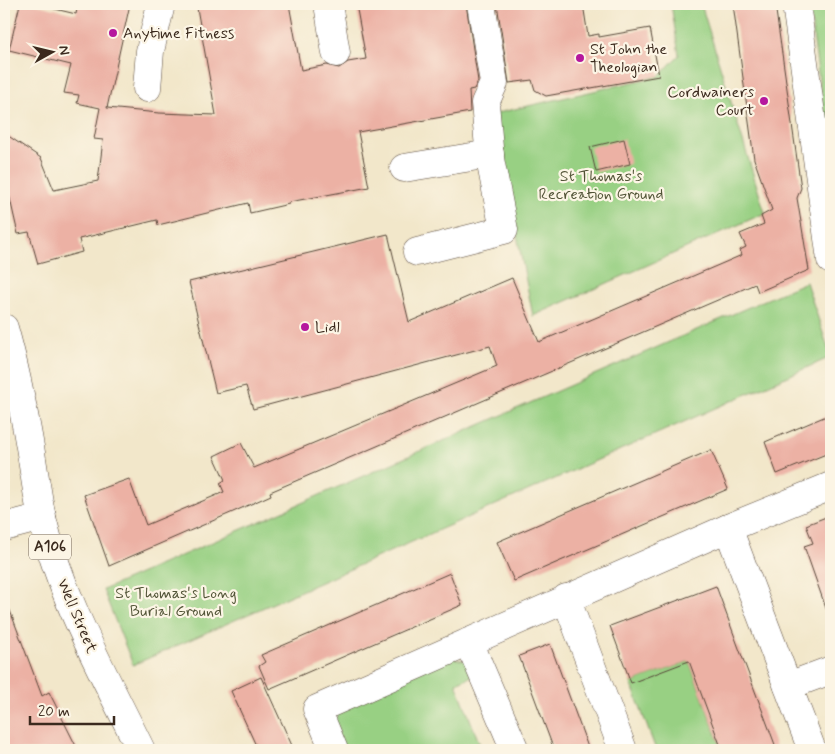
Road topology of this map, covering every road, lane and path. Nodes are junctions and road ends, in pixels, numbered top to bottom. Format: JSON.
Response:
{"nodes":[{"id":1,"x":160,"y":4,"type":"edge"},
{"id":2,"x":328,"y":4,"type":"edge"},
{"id":3,"x":481,"y":4,"type":"edge"},
{"id":4,"x":796,"y":4,"type":"edge"},
{"id":5,"x":336,"y":53,"type":"dead end"},
{"id":6,"x":148,"y":88,"type":"dead end"},
{"id":7,"x":490,"y":154,"type":"junction"},
{"id":8,"x":404,"y":168,"type":"dead end"},
{"id":9,"x":416,"y":252,"type":"dead end"},
{"id":10,"x":831,"y":260,"type":"edge"},
{"id":11,"x":4,"y":328,"type":"edge"},
{"id":12,"x":831,"y":486,"type":"edge"},
{"id":13,"x":42,"y":517,"type":"junction"},
{"id":14,"x":4,"y":527,"type":"edge"},
{"id":15,"x":728,"y":528,"type":"junction"},
{"id":16,"x":566,"y":598,"type":"junction"},
{"id":17,"x":469,"y":642,"type":"junction"},
{"id":18,"x":831,"y":670,"type":"edge"},
{"id":19,"x":788,"y":686,"type":"junction"},
{"id":20,"x":141,"y":750,"type":"edge"},
{"id":21,"x":334,"y":750,"type":"edge"},
{"id":22,"x":515,"y":750,"type":"edge"},
{"id":23,"x":623,"y":750,"type":"edge"},
{"id":24,"x":812,"y":750,"type":"edge"}],
"edges":[{"from":1,"to":6,"type":"main road"},
{"from":2,"to":5,"type":"main road"},
{"from":3,"to":7,"type":"main road"},
{"from":4,"to":10,"type":"main road"},
{"from":7,"to":8,"type":"main road"},
{"from":7,"to":9,"type":"main road"},
{"from":11,"to":13,"type":"main road","name":"Well Street","number":"A106"},
{"from":12,"to":15,"type":"main road"},
{"from":13,"to":14,"type":"main road"},
{"from":13,"to":20,"type":"main road","name":"Well Street","number":"A106"},
{"from":15,"to":16,"type":"main road"},
{"from":15,"to":19,"type":"main road"},
{"from":16,"to":17,"type":"main road"},
{"from":16,"to":23,"type":"main road"},
{"from":17,"to":21,"type":"main road"},
{"from":17,"to":22,"type":"main road"},
{"from":18,"to":19,"type":"main road"},
{"from":19,"to":24,"type":"main road"}]}
